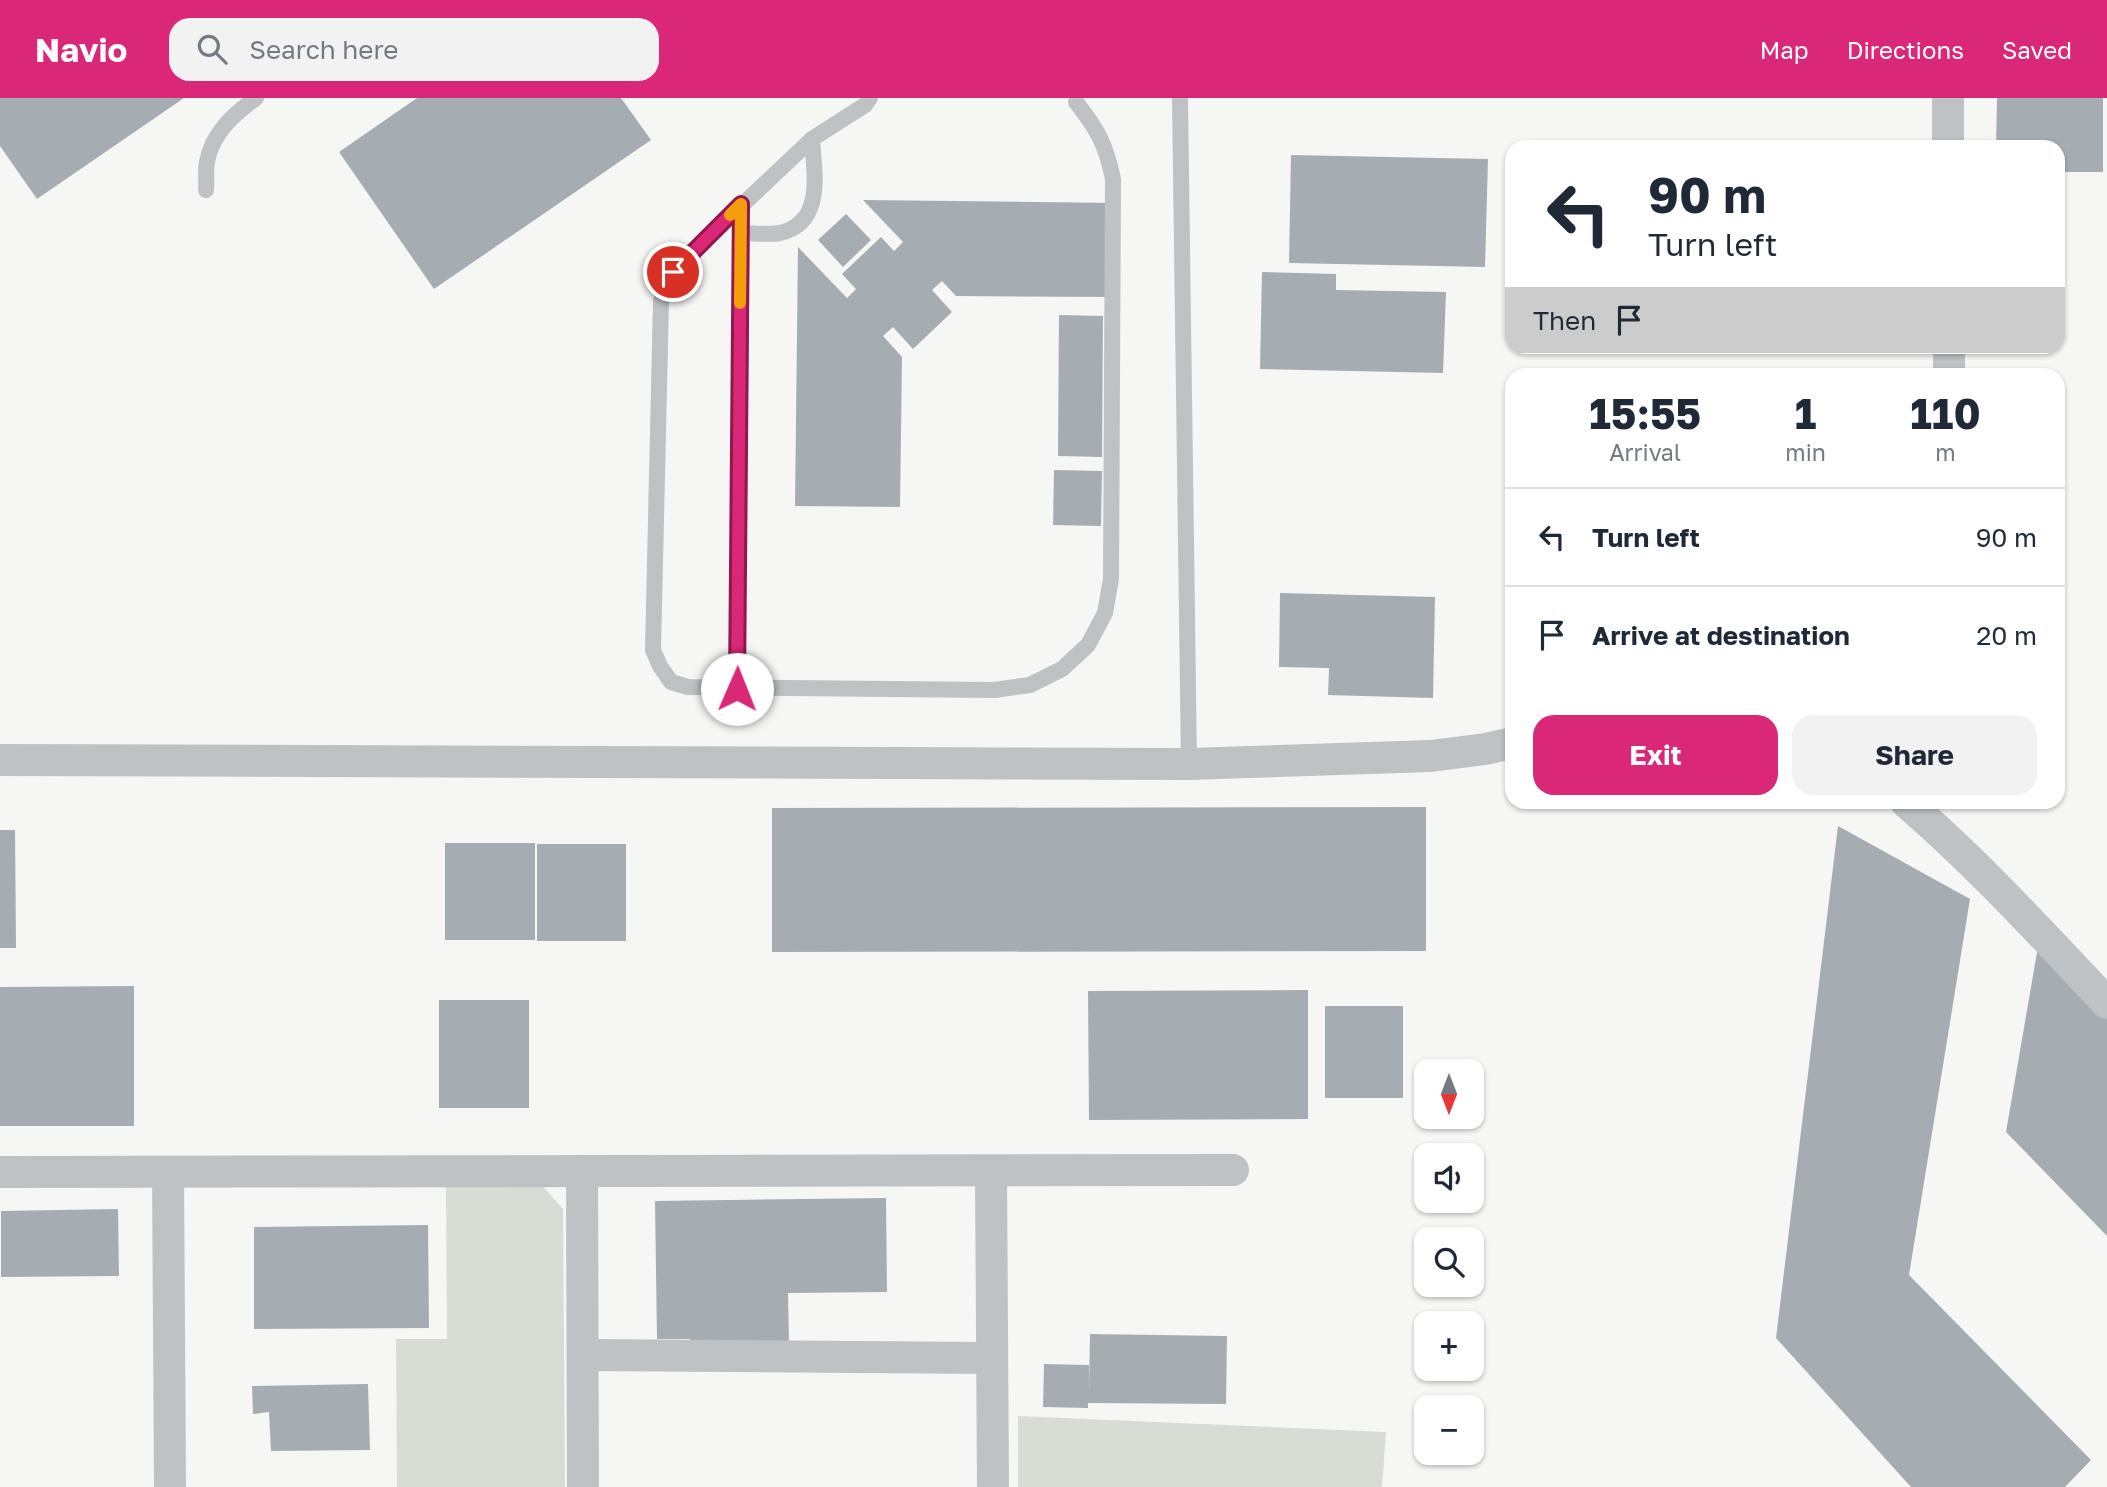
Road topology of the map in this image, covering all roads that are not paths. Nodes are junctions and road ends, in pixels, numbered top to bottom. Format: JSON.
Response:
{"nodes":[{"id":1,"x":256,"y":98,"type":"edge"},
{"id":2,"x":870,"y":98,"type":"edge"},
{"id":3,"x":1180,"y":98,"type":"edge"},
{"id":4,"x":1948,"y":98,"type":"edge"},
{"id":5,"x":1076,"y":102,"type":"dead end"},
{"id":6,"x":812,"y":139,"type":"junction"},
{"id":7,"x":1948,"y":140,"type":"edge"},
{"id":8,"x":206,"y":190,"type":"dead end"},
{"id":9,"x":741,"y":204,"type":"junction"},
{"id":10,"x":741,"y":233,"type":"junction"},
{"id":11,"x":737,"y":689,"type":"junction"},
{"id":12,"x":1505,"y":745,"type":"edge"},
{"id":13,"x":0,"y":760,"type":"edge"},
{"id":14,"x":1189,"y":764,"type":"junction"},
{"id":15,"x":1914,"y":809,"type":"edge"},
{"id":16,"x":2107,"y":1003,"type":"edge"},
{"id":17,"x":1233,"y":1170,"type":"dead end"},
{"id":18,"x":582,"y":1171,"type":"junction"},
{"id":19,"x":991,"y":1171,"type":"junction"},
{"id":20,"x":0,"y":1172,"type":"edge"},
{"id":21,"x":168,"y":1172,"type":"junction"},
{"id":22,"x":583,"y":1355,"type":"junction"},
{"id":23,"x":992,"y":1358,"type":"junction"},
{"id":24,"x":170,"y":1487,"type":"edge"},
{"id":25,"x":583,"y":1487,"type":"edge"},
{"id":26,"x":993,"y":1487,"type":"edge"}],
"edges":[{"from":1,"to":8,"type":"lane"},
{"from":2,"to":6,"type":"lane"},
{"from":3,"to":14,"type":"lane"},
{"from":4,"to":7,"type":"street"},
{"from":5,"to":11,"type":"lane"},
{"from":6,"to":9,"type":"lane"},
{"from":6,"to":10,"type":"lane"},
{"from":9,"to":10,"type":"lane"},
{"from":9,"to":11,"type":"lane"},
{"from":10,"to":11,"type":"lane"},
{"from":12,"to":14,"type":"street"},
{"from":13,"to":14,"type":"street"},
{"from":15,"to":16,"type":"street"},
{"from":17,"to":19,"type":"street"},
{"from":18,"to":19,"type":"street"},
{"from":18,"to":21,"type":"street"},
{"from":18,"to":22,"type":"street"},
{"from":19,"to":23,"type":"street"},
{"from":20,"to":21,"type":"street"},
{"from":21,"to":24,"type":"street"},
{"from":22,"to":23,"type":"street"},
{"from":22,"to":25,"type":"street"},
{"from":23,"to":26,"type":"street"}]}
